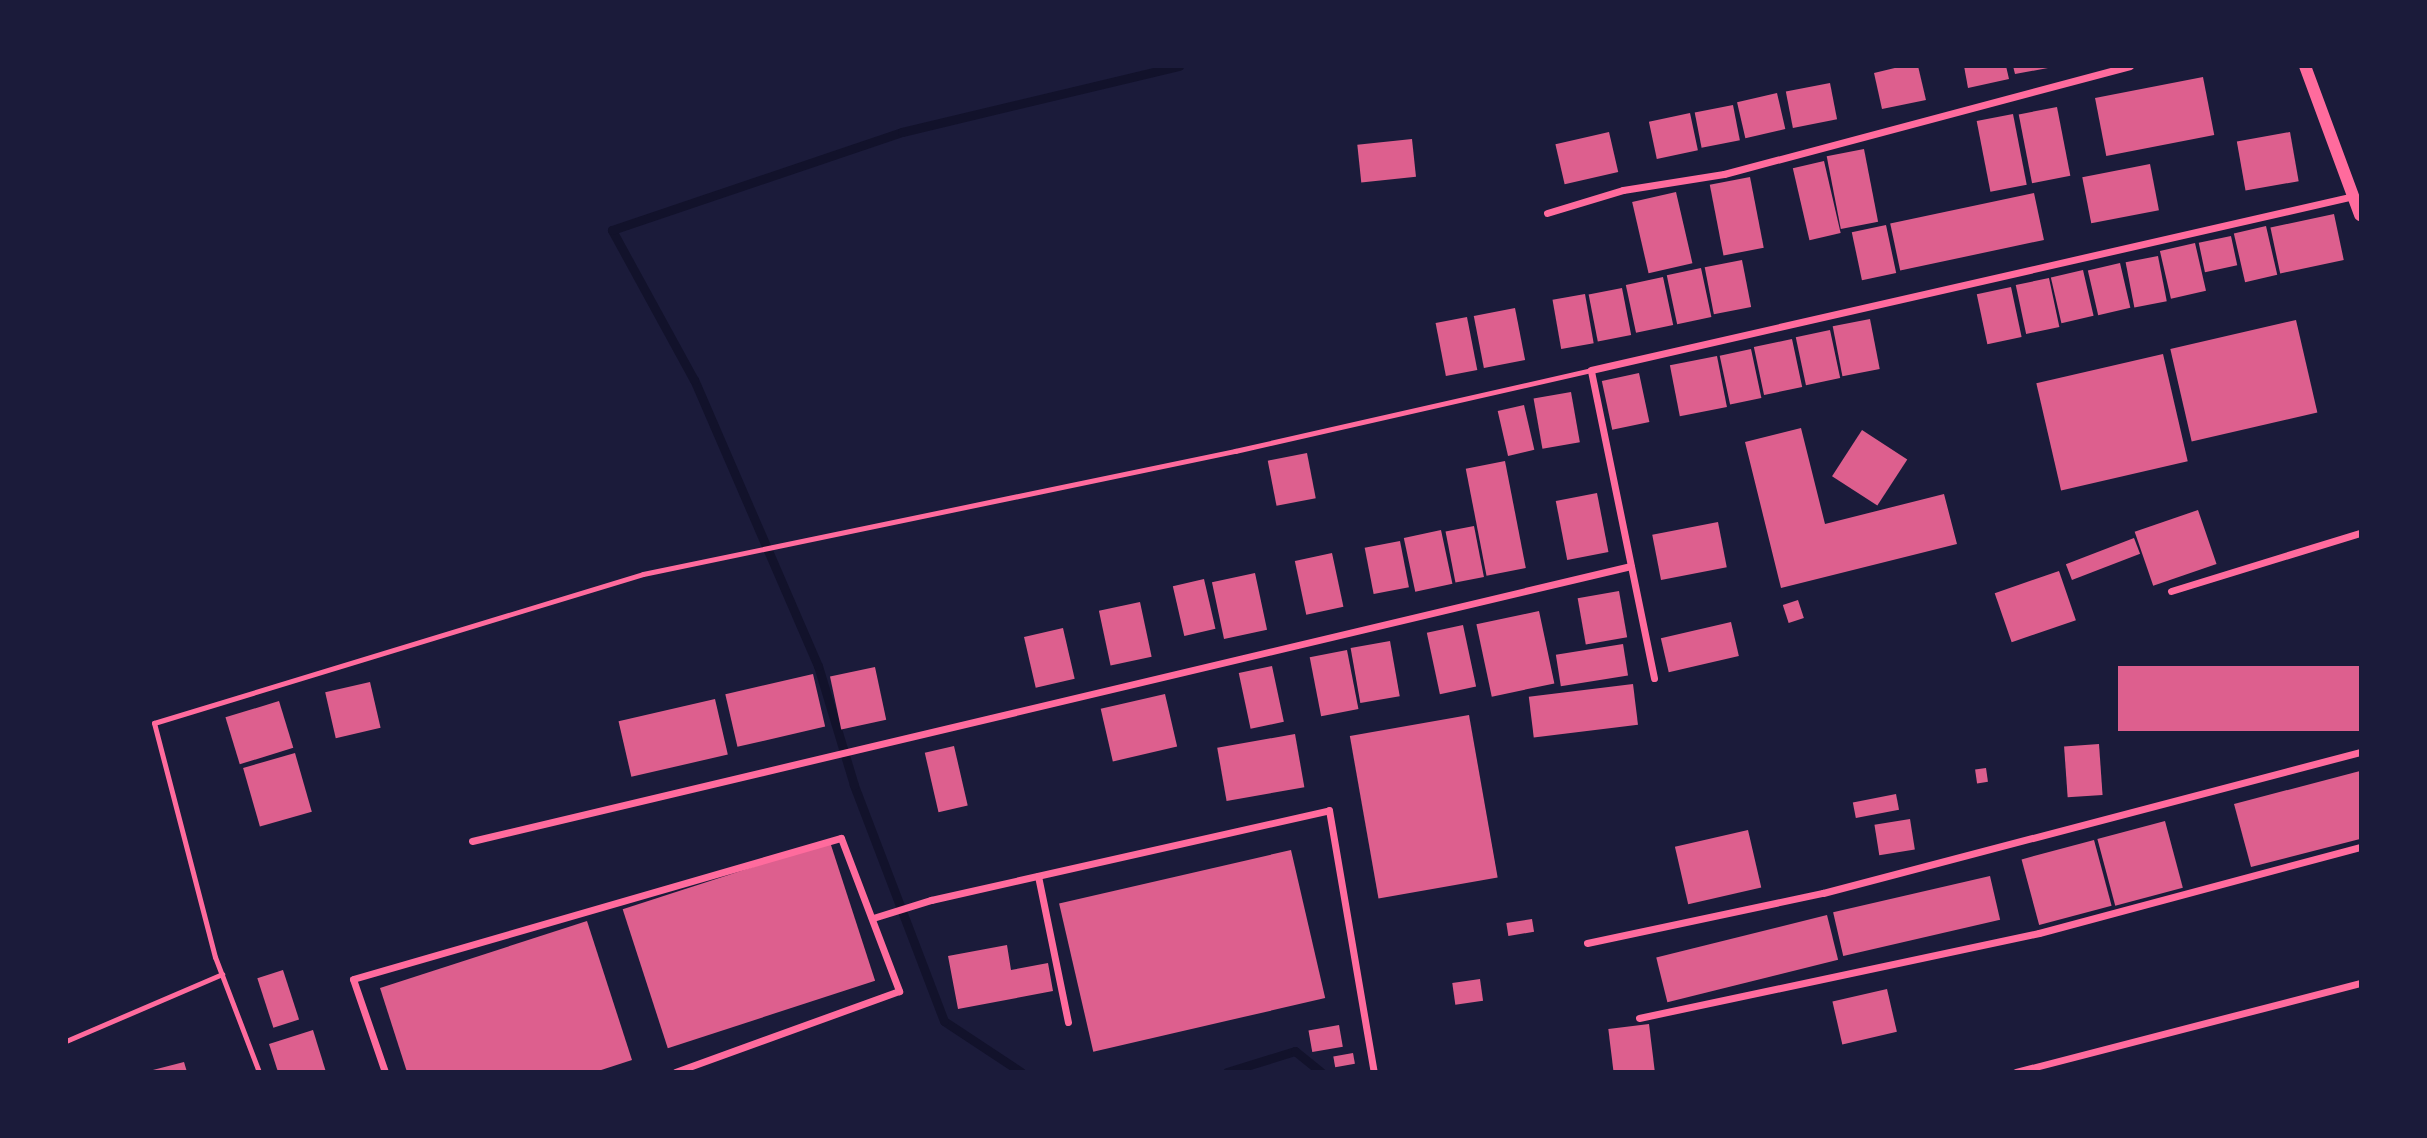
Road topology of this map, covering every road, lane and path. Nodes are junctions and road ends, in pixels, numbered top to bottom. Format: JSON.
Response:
{"nodes":[{"id":1,"x":2130,"y":66,"type":"edge"},
{"id":2,"x":2305,"y":66,"type":"edge"},
{"id":3,"x":2354,"y":196,"type":"junction"},
{"id":4,"x":1547,"y":213,"type":"dead end"},
{"id":5,"x":2361,"y":215,"type":"edge"},
{"id":6,"x":1591,"y":370,"type":"junction"},
{"id":7,"x":2361,"y":533,"type":"edge"},
{"id":8,"x":1631,"y":566,"type":"junction"},
{"id":9,"x":2171,"y":591,"type":"dead end"},
{"id":10,"x":1654,"y":678,"type":"dead end"},
{"id":11,"x":2361,"y":752,"type":"edge"},
{"id":12,"x":472,"y":841,"type":"dead end"},
{"id":13,"x":2361,"y":847,"type":"edge"},
{"id":14,"x":1038,"y":876,"type":"junction"},
{"id":15,"x":877,"y":916,"type":"junction"},
{"id":16,"x":1587,"y":943,"type":"dead end"},
{"id":17,"x":222,"y":974,"type":"junction"},
{"id":18,"x":2361,"y":983,"type":"edge"},
{"id":19,"x":1639,"y":1018,"type":"dead end"},
{"id":20,"x":1068,"y":1022,"type":"dead end"},
{"id":21,"x":66,"y":1041,"type":"edge"},
{"id":22,"x":259,"y":1072,"type":"edge"},
{"id":23,"x":385,"y":1072,"type":"edge"},
{"id":24,"x":675,"y":1072,"type":"edge"},
{"id":25,"x":1374,"y":1072,"type":"edge"},
{"id":26,"x":2016,"y":1072,"type":"edge"}],
"edges":[{"from":1,"to":4,"type":"street"},
{"from":2,"to":3,"type":"street"},
{"from":3,"to":5,"type":"street"},
{"from":3,"to":6,"type":"street"},
{"from":6,"to":8,"type":"street"},
{"from":6,"to":17,"type":"lane"},
{"from":7,"to":9,"type":"street"},
{"from":8,"to":10,"type":"street"},
{"from":8,"to":12,"type":"street"},
{"from":11,"to":16,"type":"street"},
{"from":13,"to":19,"type":"street"},
{"from":14,"to":15,"type":"street"},
{"from":14,"to":20,"type":"street"},
{"from":14,"to":25,"type":"street"},
{"from":15,"to":23,"type":"street"},
{"from":15,"to":24,"type":"street"},
{"from":17,"to":21,"type":"lane"},
{"from":17,"to":22,"type":"lane"},
{"from":18,"to":26,"type":"street"}]}
